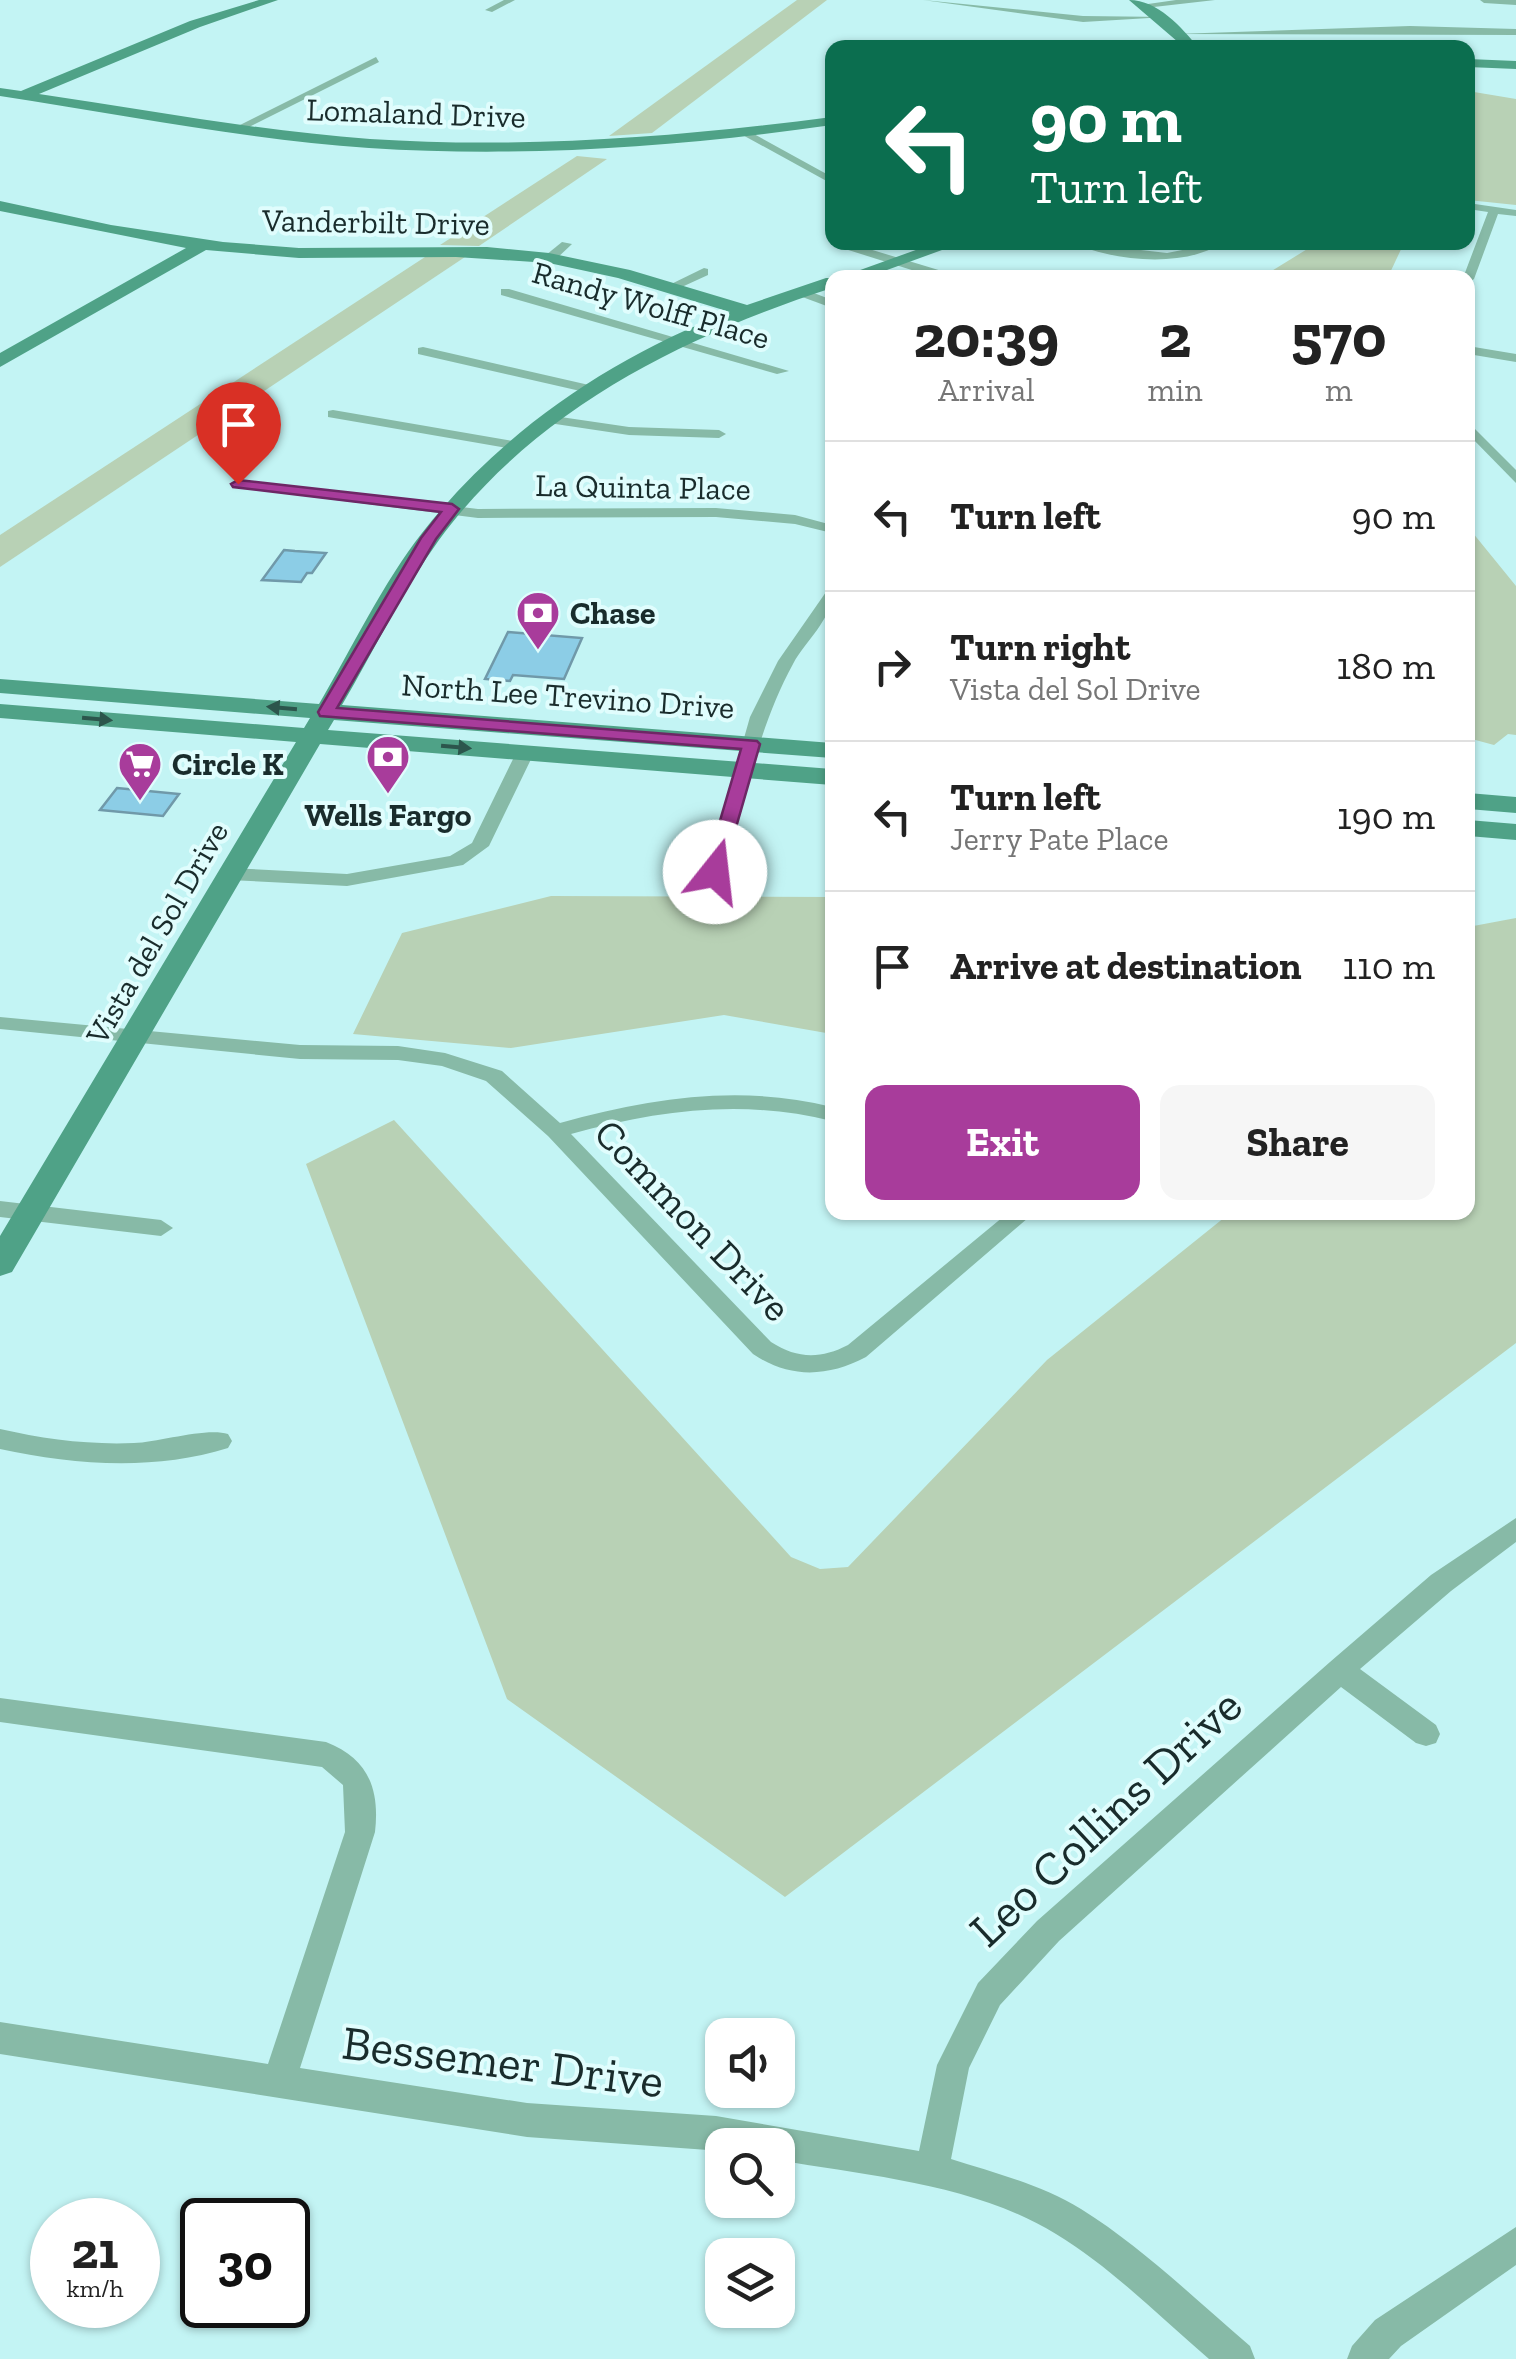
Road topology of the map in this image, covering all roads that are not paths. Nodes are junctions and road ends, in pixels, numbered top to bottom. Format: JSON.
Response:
{"nodes":[{"id":1,"x":272,"y":0,"type":"edge"},
{"id":2,"x":511,"y":0,"type":"edge"},
{"id":3,"x":927,"y":0,"type":"edge"},
{"id":4,"x":1211,"y":0,"type":"edge"},
{"id":5,"x":1484,"y":0,"type":"edge"},
{"id":6,"x":1516,"y":2,"type":"edge"},
{"id":7,"x":1140,"y":3,"type":"edge"},
{"id":8,"x":489,"y":10,"type":"dead end"},
{"id":9,"x":1161,"y":17,"type":"junction"},
{"id":10,"x":1516,"y":32,"type":"edge"},
{"id":11,"x":1180,"y":34,"type":"junction"},
{"id":12,"x":1186,"y":40,"type":"edge"},
{"id":13,"x":376,"y":60,"type":"dead end"},
{"id":14,"x":1475,"y":63,"type":"edge"},
{"id":15,"x":1516,"y":65,"type":"edge"},
{"id":16,"x":0,"y":92,"type":"edge"},
{"id":17,"x":24,"y":95,"type":"junction"},
{"id":18,"x":0,"y":104,"type":"edge"},
{"id":19,"x":825,"y":122,"type":"edge"},
{"id":20,"x":239,"y":128,"type":"junction"},
{"id":21,"x":743,"y":131,"type":"junction"},
{"id":22,"x":825,"y":177,"type":"edge"},
{"id":23,"x":0,"y":206,"type":"edge"},
{"id":24,"x":1475,"y":207,"type":"edge"},
{"id":25,"x":1494,"y":210,"type":"junction"},
{"id":26,"x":1516,"y":213,"type":"edge"},
{"id":27,"x":566,"y":244,"type":"dead end"},
{"id":28,"x":202,"y":246,"type":"junction"},
{"id":29,"x":858,"y":250,"type":"edge"},
{"id":30,"x":932,"y":250,"type":"edge"},
{"id":31,"x":1128,"y":250,"type":"edge"},
{"id":32,"x":1206,"y":250,"type":"edge"},
{"id":33,"x":550,"y":258,"type":"junction"},
{"id":34,"x":896,"y":262,"type":"junction"},
{"id":35,"x":871,"y":270,"type":"edge"},
{"id":36,"x":924,"y":270,"type":"edge"},
{"id":37,"x":1471,"y":270,"type":"edge"},
{"id":38,"x":704,"y":272,"type":"dead end"},
{"id":39,"x":825,"y":284,"type":"edge"},
{"id":40,"x":669,"y":288,"type":"junction"},
{"id":41,"x":505,"y":292,"type":"dead end"},
{"id":42,"x":800,"y":292,"type":"junction"},
{"id":43,"x":825,"y":301,"type":"edge"},
{"id":44,"x":747,"y":312,"type":"junction"},
{"id":45,"x":675,"y":342,"type":"junction"},
{"id":46,"x":422,"y":351,"type":"dead end"},
{"id":47,"x":1475,"y":351,"type":"edge"},
{"id":48,"x":1516,"y":358,"type":"edge"},
{"id":49,"x":0,"y":361,"type":"edge"},
{"id":50,"x":782,"y":371,"type":"dead end"},
{"id":51,"x":589,"y":389,"type":"junction"},
{"id":52,"x":333,"y":414,"type":"dead end"},
{"id":53,"x":547,"y":419,"type":"junction"},
{"id":54,"x":719,"y":434,"type":"dead end"},
{"id":55,"x":1475,"y":434,"type":"edge"},
{"id":56,"x":513,"y":445,"type":"junction"},
{"id":57,"x":1516,"y":479,"type":"edge"},
{"id":58,"x":238,"y":484,"type":"dead end"},
{"id":59,"x":452,"y":509,"type":"junction"},
{"id":60,"x":825,"y":528,"type":"edge"},
{"id":61,"x":825,"y":605,"type":"edge"},
{"id":62,"x":0,"y":686,"type":"edge"},
{"id":63,"x":0,"y":711,"type":"edge"},
{"id":64,"x":326,"y":712,"type":"junction"},
{"id":65,"x":310,"y":736,"type":"junction"},
{"id":66,"x":825,"y":751,"type":"edge"},
{"id":67,"x":526,"y":753,"type":"junction"},
{"id":68,"x":747,"y":757,"type":"junction"},
{"id":69,"x":825,"y":775,"type":"edge"},
{"id":70,"x":1475,"y":801,"type":"edge"},
{"id":71,"x":1516,"y":804,"type":"edge"},
{"id":72,"x":1475,"y":829,"type":"edge"},
{"id":73,"x":1516,"y":832,"type":"edge"},
{"id":74,"x":715,"y":872,"type":"dead end"},
{"id":75,"x":229,"y":874,"type":"junction"},
{"id":76,"x":0,"y":1023,"type":"edge"},
{"id":77,"x":134,"y":1036,"type":"junction"},
{"id":78,"x":825,"y":1112,"type":"edge"},
{"id":79,"x":556,"y":1131,"type":"junction"},
{"id":80,"x":0,"y":1208,"type":"edge"},
{"id":81,"x":30,"y":1213,"type":"junction"},
{"id":82,"x":1014,"y":1220,"type":"edge"},
{"id":83,"x":160,"y":1228,"type":"dead end"},
{"id":84,"x":0,"y":1264,"type":"edge"},
{"id":85,"x":0,"y":1439,"type":"edge"},
{"id":86,"x":219,"y":1441,"type":"dead end"},
{"id":87,"x":1516,"y":1528,"type":"edge"},
{"id":88,"x":1340,"y":1670,"type":"junction"},
{"id":89,"x":0,"y":1710,"type":"edge"},
{"id":90,"x":1426,"y":1734,"type":"dead end"},
{"id":91,"x":0,"y":2038,"type":"edge"},
{"id":92,"x":279,"y":2081,"type":"junction"},
{"id":93,"x":932,"y":2170,"type":"junction"},
{"id":94,"x":1516,"y":2244,"type":"edge"},
{"id":95,"x":1238,"y":2359,"type":"edge"},
{"id":96,"x":1365,"y":2359,"type":"edge"}],
"edges":[{"from":1,"to":17,"type":"main road"},
{"from":2,"to":8,"type":"street"},
{"from":3,"to":9,"type":"street"},
{"from":4,"to":7,"type":"street"},
{"from":5,"to":6,"type":"street"},
{"from":7,"to":9,"type":"main road"},
{"from":9,"to":11,"type":"main road"},
{"from":10,"to":11,"type":"street"},
{"from":11,"to":12,"type":"main road"},
{"from":13,"to":20,"type":"street"},
{"from":14,"to":15,"type":"main road"},
{"from":16,"to":17,"type":"main road","name":"Lomaland Drive"},
{"from":17,"to":18,"type":"main road"},
{"from":17,"to":20,"type":"main road","name":"Lomaland Drive"},
{"from":19,"to":21,"type":"main road","name":"Lomaland Drive"},
{"from":20,"to":21,"type":"main road","name":"Lomaland Drive"},
{"from":21,"to":22,"type":"street"},
{"from":23,"to":28,"type":"main road","name":"Vanderbilt Drive"},
{"from":24,"to":25,"type":"street"},
{"from":25,"to":26,"type":"street"},
{"from":25,"to":37,"type":"street"},
{"from":27,"to":33,"type":"street"},
{"from":28,"to":33,"type":"main road","name":"Vanderbilt Drive"},
{"from":28,"to":49,"type":"main road"},
{"from":29,"to":34,"type":"street"},
{"from":30,"to":34,"type":"main road"},
{"from":31,"to":32,"type":"street"},
{"from":33,"to":40,"type":"main road","name":"Vanderbilt Drive"},
{"from":34,"to":35,"type":"main road"},
{"from":34,"to":36,"type":"street"},
{"from":38,"to":40,"type":"street"},
{"from":39,"to":42,"type":"main road","name":"Vista del Sol Drive"},
{"from":40,"to":44,"type":"main road","name":"Vanderbilt Drive"},
{"from":41,"to":45,"type":"street","name":"Randy Wolff Place"},
{"from":42,"to":43,"type":"street"},
{"from":42,"to":44,"type":"main road","name":"Vista del Sol Drive"},
{"from":44,"to":45,"type":"main road","name":"Vista del Sol Drive"},
{"from":45,"to":50,"type":"street","name":"Randy Wolff Place"},
{"from":45,"to":51,"type":"main road","name":"Vista del Sol Drive"},
{"from":46,"to":51,"type":"street"},
{"from":47,"to":48,"type":"street"},
{"from":51,"to":53,"type":"main road","name":"Vista del Sol Drive"},
{"from":52,"to":56,"type":"street"},
{"from":53,"to":54,"type":"street"},
{"from":53,"to":56,"type":"main road","name":"Vista del Sol Drive"},
{"from":55,"to":57,"type":"street"},
{"from":56,"to":59,"type":"main road","name":"Vista del Sol Drive"},
{"from":58,"to":59,"type":"street","name":"La Quinta Place"},
{"from":59,"to":60,"type":"street","name":"La Quinta Place"},
{"from":59,"to":64,"type":"main road","name":"Vista del Sol Drive"},
{"from":61,"to":68,"type":"street"},
{"from":64,"to":62,"type":"main road","name":"North Lee Trevino Drive","one_way":true},
{"from":63,"to":65,"type":"main road","name":"North Lee Trevino Drive","one_way":true},
{"from":64,"to":65,"type":"main road","name":"Vista del Sol Drive"},
{"from":64,"to":68,"type":"main road","name":"North Lee Trevino Drive"},
{"from":65,"to":67,"type":"main road","name":"North Lee Trevino Drive","one_way":true},
{"from":65,"to":75,"type":"main road","name":"Vista del Sol Drive"},
{"from":66,"to":68,"type":"main road","name":"North Lee Trevino Drive"},
{"from":67,"to":68,"type":"main road","name":"North Lee Trevino Drive"},
{"from":67,"to":75,"type":"street"},
{"from":68,"to":69,"type":"main road","name":"North Lee Trevino Drive"},
{"from":68,"to":74,"type":"street"},
{"from":70,"to":71,"type":"main road"},
{"from":72,"to":73,"type":"main road"},
{"from":75,"to":77,"type":"main road","name":"Vista del Sol Drive"},
{"from":76,"to":77,"type":"street","name":"Common Drive"},
{"from":77,"to":79,"type":"street","name":"Common Drive"},
{"from":77,"to":81,"type":"main road","name":"Vista del Sol Drive"},
{"from":78,"to":79,"type":"street","name":"Common Drive"},
{"from":79,"to":82,"type":"street","name":"Common Drive"},
{"from":80,"to":81,"type":"street"},
{"from":81,"to":83,"type":"street"},
{"from":81,"to":84,"type":"main road","name":"Vista del Sol Drive"},
{"from":85,"to":86,"type":"street"},
{"from":87,"to":88,"type":"street","name":"Leo Collins Drive"},
{"from":88,"to":90,"type":"street"},
{"from":88,"to":93,"type":"street","name":"Leo Collins Drive"},
{"from":89,"to":92,"type":"street"},
{"from":91,"to":92,"type":"street","name":"Bessemer Drive"},
{"from":92,"to":93,"type":"street","name":"Bessemer Drive"},
{"from":93,"to":95,"type":"street","name":"Bessemer Drive"},
{"from":94,"to":96,"type":"street"}]}
